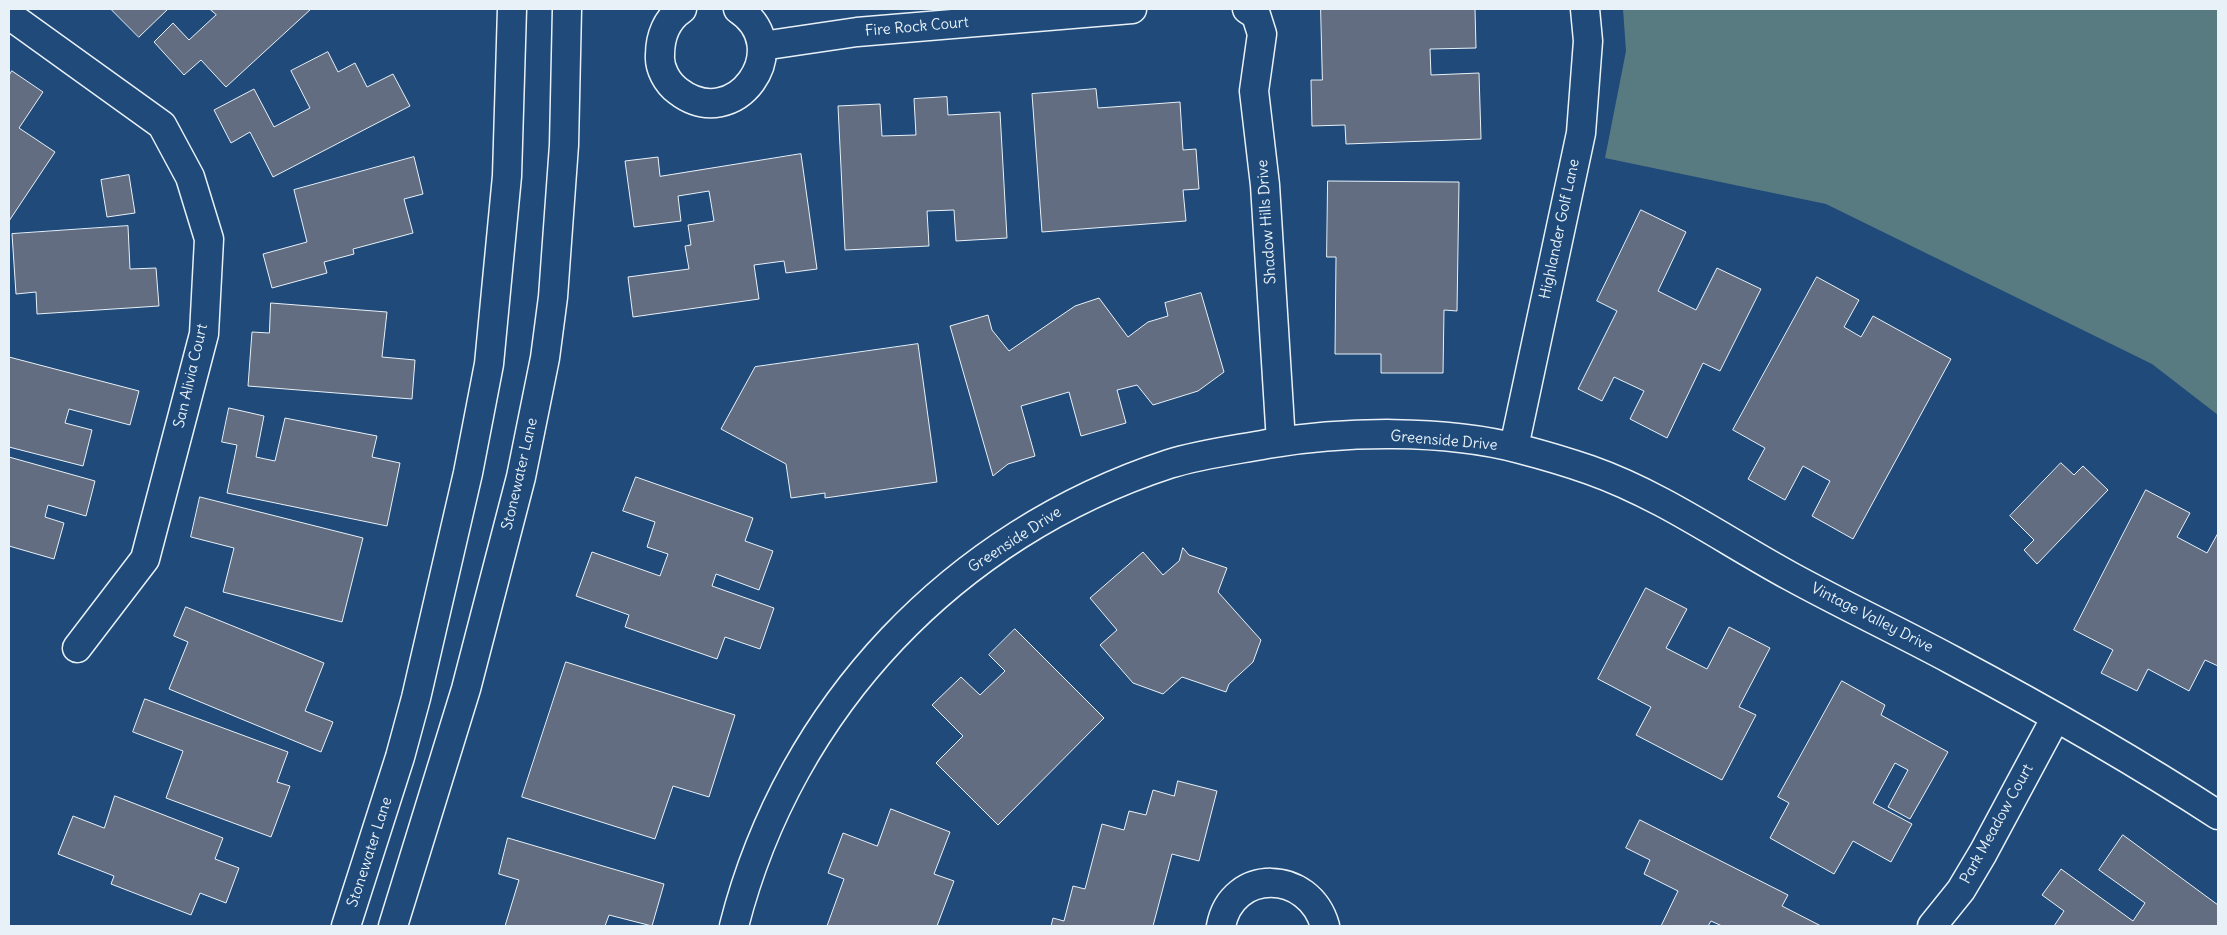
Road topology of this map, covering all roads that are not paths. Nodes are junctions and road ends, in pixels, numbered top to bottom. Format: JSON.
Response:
{"nodes":[{"id":1,"x":512,"y":9,"type":"edge"},
{"id":2,"x":567,"y":9,"type":"edge"},
{"id":3,"x":682,"y":9,"type":"edge"},
{"id":4,"x":738,"y":9,"type":"edge"},
{"id":5,"x":1132,"y":9,"type":"edge"},
{"id":6,"x":1247,"y":9,"type":"edge"},
{"id":7,"x":1584,"y":9,"type":"edge"},
{"id":8,"x":9,"y":15,"type":"edge"},
{"id":9,"x":762,"y":46,"type":"junction"},
{"id":10,"x":1281,"y":442,"type":"junction"},
{"id":11,"x":1514,"y":447,"type":"junction"},
{"id":12,"x":77,"y":648,"type":"dead end"},
{"id":13,"x":2056,"y":717,"type":"junction"},
{"id":14,"x":2218,"y":815,"type":"edge"},
{"id":15,"x":346,"y":926,"type":"edge"},
{"id":16,"x":393,"y":926,"type":"edge"},
{"id":17,"x":734,"y":926,"type":"edge"},
{"id":18,"x":1221,"y":926,"type":"edge"},
{"id":19,"x":1325,"y":926,"type":"edge"},
{"id":20,"x":1932,"y":926,"type":"edge"}],
"edges":[{"from":1,"to":15,"type":"street","name":"Stonewater Lane"},
{"from":2,"to":16,"type":"street","name":"Stonewater Lane"},
{"from":3,"to":9,"type":"street"},
{"from":4,"to":9,"type":"street"},
{"from":5,"to":9,"type":"street","name":"Fire Rock Court"},
{"from":6,"to":10,"type":"street","name":"Shadow Hills Drive"},
{"from":7,"to":11,"type":"street","name":"Highlander Golf Lane"},
{"from":8,"to":12,"type":"street","name":"San Alivia Court"},
{"from":10,"to":11,"type":"street","name":"Greenside Drive"},
{"from":10,"to":17,"type":"street","name":"Greenside Drive"},
{"from":11,"to":13,"type":"street","name":"Vintage Valley Drive"},
{"from":13,"to":14,"type":"street","name":"Vintage Valley Drive"},
{"from":13,"to":20,"type":"street","name":"Park Meadow Court"},
{"from":18,"to":19,"type":"street"}]}
